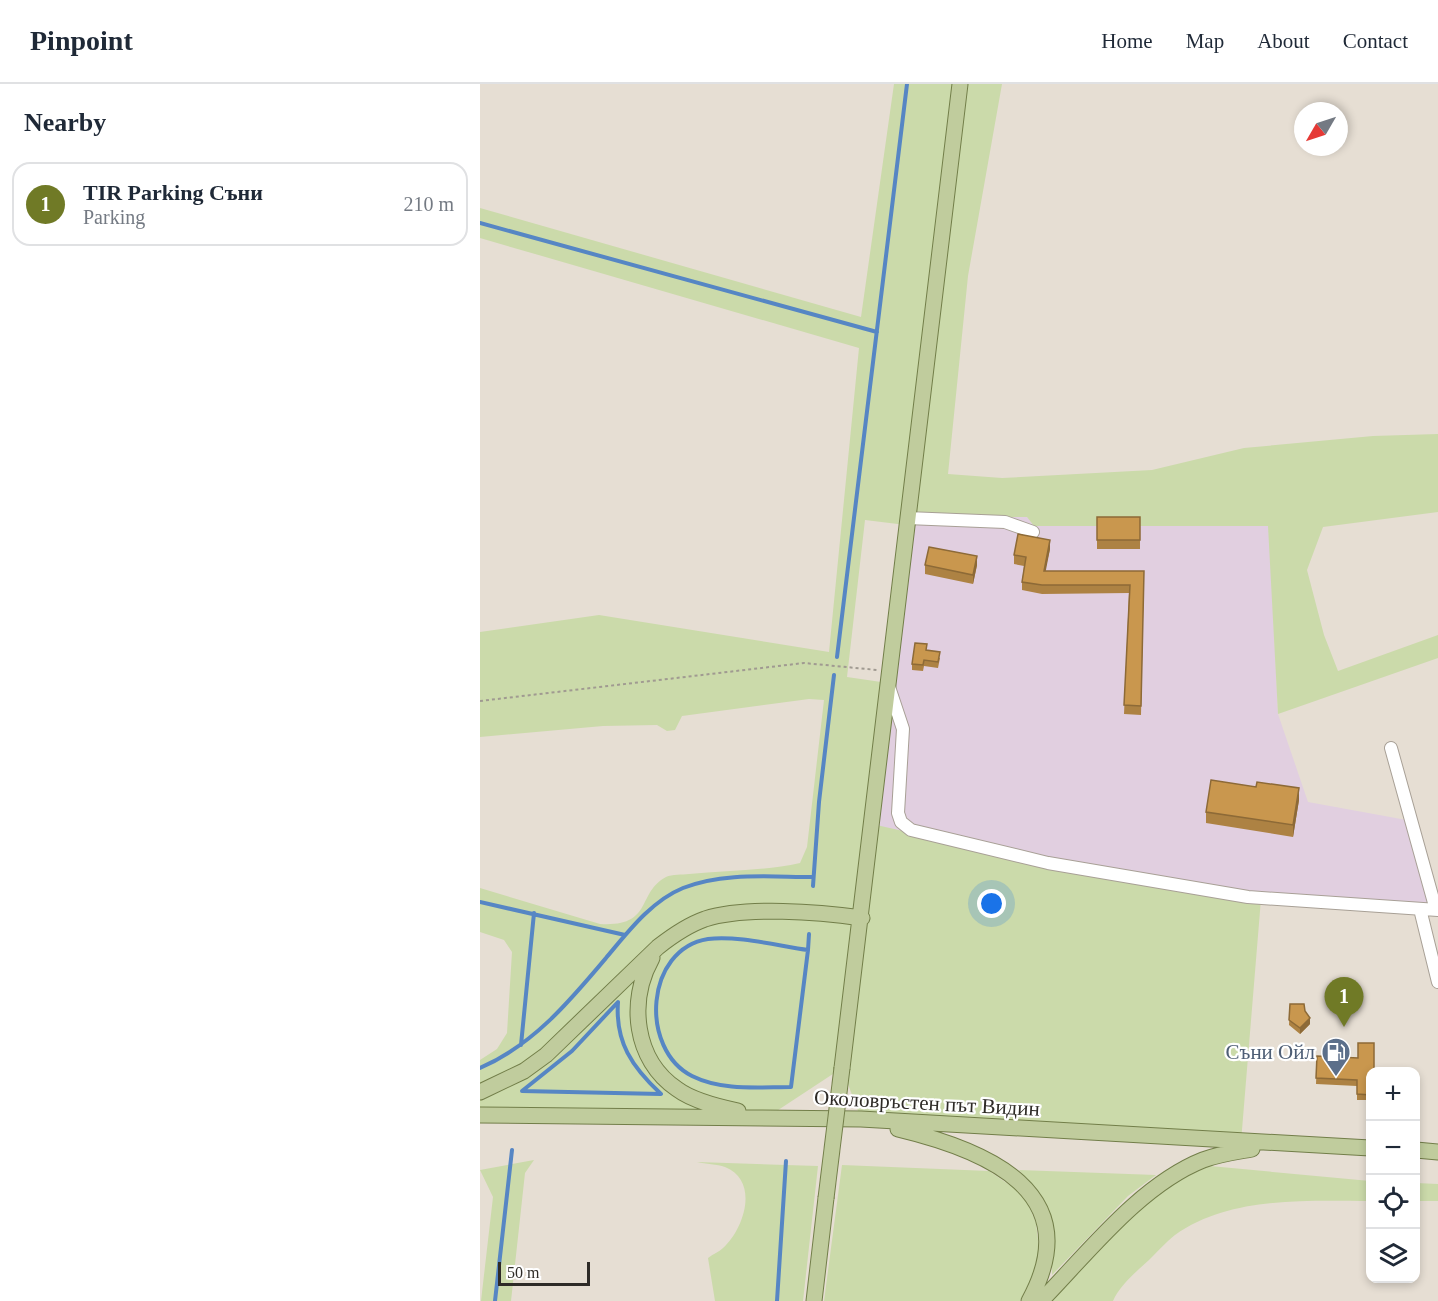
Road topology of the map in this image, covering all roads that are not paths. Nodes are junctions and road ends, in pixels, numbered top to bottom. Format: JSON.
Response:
{"nodes":[{"id":1,"x":960,"y":84,"type":"edge"},
{"id":2,"x":907,"y":518,"type":"junction"},
{"id":3,"x":1033,"y":532,"type":"dead end"},
{"id":4,"x":889,"y":677,"type":"junction"},
{"id":5,"x":1391,"y":748,"type":"dead end"},
{"id":6,"x":1420,"y":909,"type":"junction"},
{"id":7,"x":1437,"y":910,"type":"edge"},
{"id":8,"x":861,"y":918,"type":"junction"},
{"id":9,"x":658,"y":947,"type":"junction"},
{"id":10,"x":1438,"y":982,"type":"edge"},
{"id":11,"x":480,"y":1092,"type":"edge"},
{"id":12,"x":480,"y":1115,"type":"edge"},
{"id":13,"x":766,"y":1118,"type":"junction"},
{"id":14,"x":861,"y":1119,"type":"junction"},
{"id":15,"x":1285,"y":1144,"type":"junction"},
{"id":16,"x":1366,"y":1148,"type":"edge"},
{"id":17,"x":1420,"y":1150,"type":"edge"},
{"id":18,"x":1438,"y":1152,"type":"edge"},
{"id":19,"x":814,"y":1301,"type":"edge"},
{"id":20,"x":1029,"y":1301,"type":"edge"},
{"id":21,"x":1041,"y":1301,"type":"edge"}],
"edges":[{"from":1,"to":2,"type":"main road"},
{"from":2,"to":3,"type":"street"},
{"from":2,"to":4,"type":"main road"},
{"from":4,"to":6,"type":"street"},
{"from":4,"to":8,"type":"main road"},
{"from":5,"to":7,"type":"street"},
{"from":6,"to":7,"type":"street"},
{"from":6,"to":10,"type":"street"},
{"from":8,"to":9,"type":"main road"},
{"from":8,"to":19,"type":"main road","bridge":true},
{"from":9,"to":11,"type":"main road"},
{"from":9,"to":13,"type":"main road"},
{"from":12,"to":13,"type":"main road","name":"Околовръстен път Видин"},
{"from":13,"to":14,"type":"main road","name":"Околовръстен път Видин"},
{"from":14,"to":15,"type":"main road","name":"Околовръстен път Видин"},
{"from":14,"to":20,"type":"main road"},
{"from":15,"to":16,"type":"main road","name":"Околовръстен път Видин"},
{"from":15,"to":21,"type":"main road"},
{"from":17,"to":18,"type":"main road"}]}
